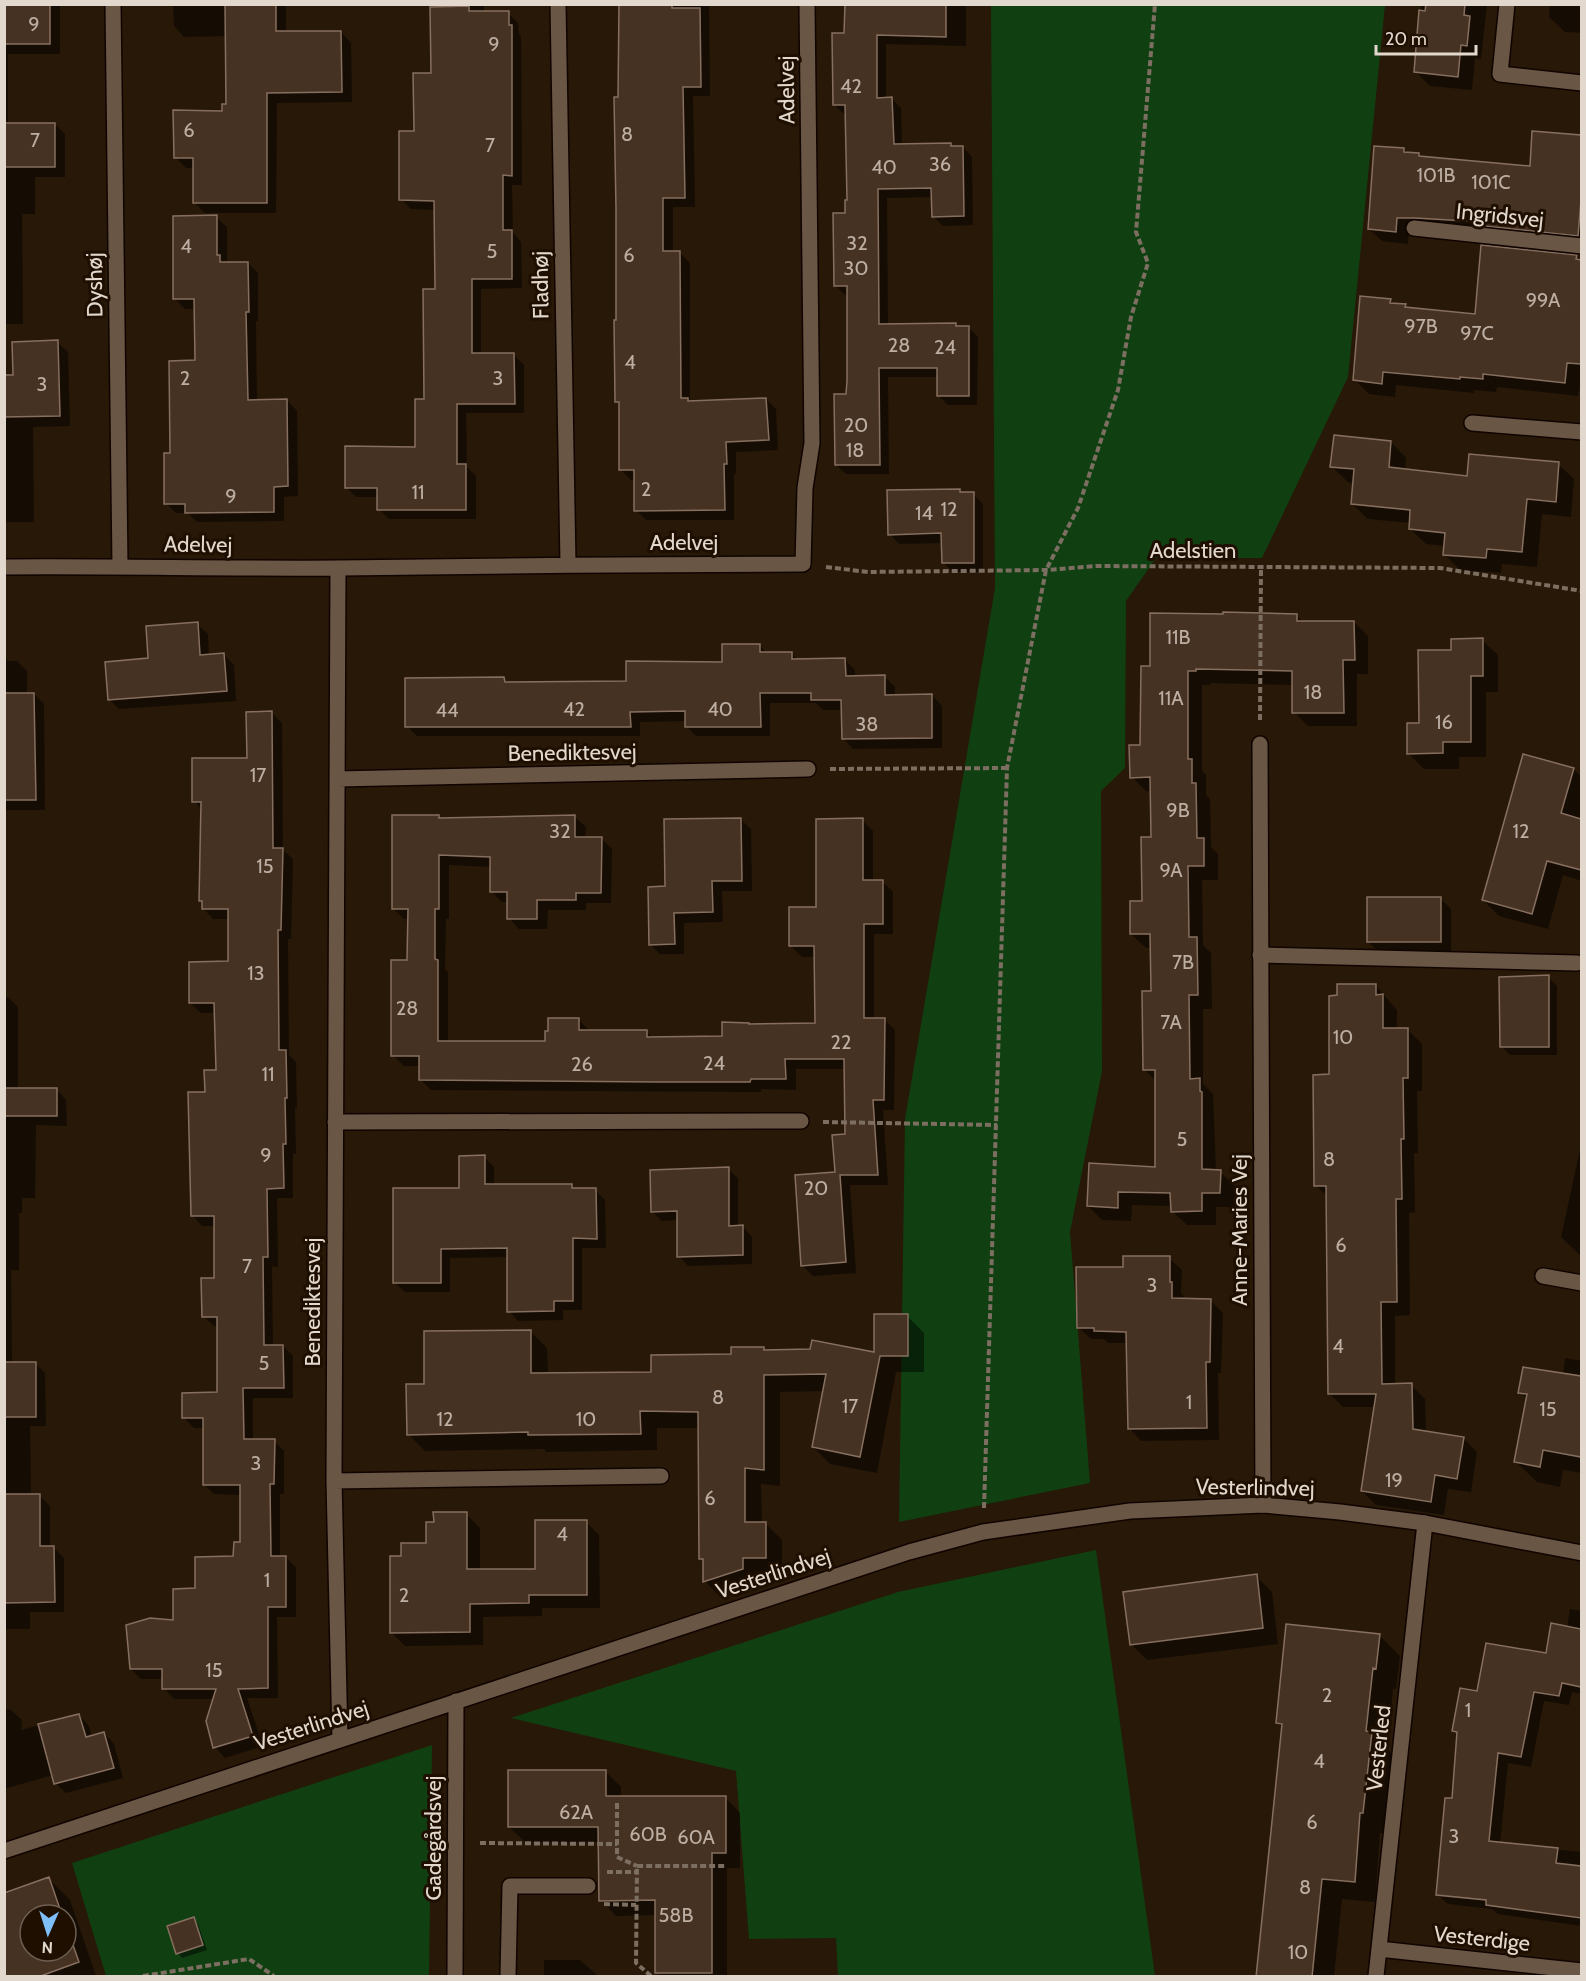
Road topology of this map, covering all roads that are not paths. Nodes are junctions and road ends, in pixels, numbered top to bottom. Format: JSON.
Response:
{"nodes":[{"id":1,"x":113,"y":4,"type":"edge"},
{"id":2,"x":558,"y":4,"type":"edge"},
{"id":3,"x":807,"y":4,"type":"edge"},
{"id":4,"x":1507,"y":4,"type":"edge"},
{"id":5,"x":1581,"y":83,"type":"edge"},
{"id":6,"x":1414,"y":228,"type":"dead end"},
{"id":7,"x":1581,"y":246,"type":"edge"},
{"id":8,"x":1472,"y":423,"type":"dead end"},
{"id":9,"x":1581,"y":432,"type":"edge"},
{"id":10,"x":568,"y":564,"type":"junction"},
{"id":11,"x":120,"y":566,"type":"junction"},
{"id":12,"x":4,"y":567,"type":"edge"},
{"id":13,"x":338,"y":568,"type":"junction"},
{"id":14,"x":1260,"y":744,"type":"road end"},
{"id":15,"x":808,"y":769,"type":"road end"},
{"id":16,"x":337,"y":779,"type":"junction"},
{"id":17,"x":1260,"y":955,"type":"junction"},
{"id":18,"x":1576,"y":963,"type":"dead end"},
{"id":19,"x":801,"y":1121,"type":"road end"},
{"id":20,"x":335,"y":1122,"type":"junction"},
{"id":21,"x":1543,"y":1276,"type":"dead end"},
{"id":22,"x":1581,"y":1283,"type":"edge"},
{"id":23,"x":661,"y":1476,"type":"dead end"},
{"id":24,"x":334,"y":1481,"type":"junction"},
{"id":25,"x":1263,"y":1505,"type":"junction"},
{"id":26,"x":1425,"y":1523,"type":"junction"},
{"id":27,"x":1581,"y":1553,"type":"edge"},
{"id":28,"x":456,"y":1701,"type":"junction"},
{"id":29,"x":340,"y":1739,"type":"junction"},
{"id":30,"x":4,"y":1851,"type":"edge"},
{"id":31,"x":588,"y":1886,"type":"dead end"},
{"id":32,"x":1379,"y":1949,"type":"junction"},
{"id":33,"x":1581,"y":1971,"type":"edge"},
{"id":34,"x":455,"y":1977,"type":"edge"},
{"id":35,"x":508,"y":1977,"type":"edge"},
{"id":36,"x":1376,"y":1977,"type":"edge"}],
"edges":[{"from":1,"to":11,"type":"street","name":"Dyshøj"},
{"from":2,"to":10,"type":"street","name":"Fladhøj"},
{"from":3,"to":10,"type":"street","name":"Adelvej"},
{"from":4,"to":5,"type":"street"},
{"from":6,"to":7,"type":"street","name":"Ingridsvej"},
{"from":8,"to":9,"type":"street"},
{"from":10,"to":13,"type":"street","name":"Adelvej"},
{"from":11,"to":12,"type":"street","name":"Adelvej"},
{"from":11,"to":13,"type":"street","name":"Adelvej"},
{"from":13,"to":16,"type":"street","name":"Benediktesvej"},
{"from":14,"to":17,"type":"street","name":"Anne-Maries Vej"},
{"from":15,"to":16,"type":"street","name":"Benediktesvej"},
{"from":16,"to":20,"type":"street","name":"Benediktesvej"},
{"from":17,"to":18,"type":"street"},
{"from":17,"to":25,"type":"street","name":"Anne-Maries Vej"},
{"from":19,"to":20,"type":"street"},
{"from":20,"to":24,"type":"street","name":"Benediktesvej"},
{"from":21,"to":22,"type":"street"},
{"from":23,"to":24,"type":"street"},
{"from":24,"to":29,"type":"street","name":"Benediktesvej"},
{"from":25,"to":26,"type":"street","name":"Vesterlindvej"},
{"from":25,"to":28,"type":"street","name":"Vesterlindvej"},
{"from":26,"to":27,"type":"street","name":"Vesterlindvej"},
{"from":26,"to":32,"type":"street","name":"Vesterled"},
{"from":28,"to":29,"type":"street","name":"Vesterlindvej"},
{"from":28,"to":34,"type":"street","name":"Gadegårdsvej"},
{"from":29,"to":30,"type":"street","name":"Vesterlindvej"},
{"from":31,"to":35,"type":"street"},
{"from":32,"to":33,"type":"street","name":"Vesterdige"},
{"from":32,"to":36,"type":"street","name":"Vesterled"}]}
